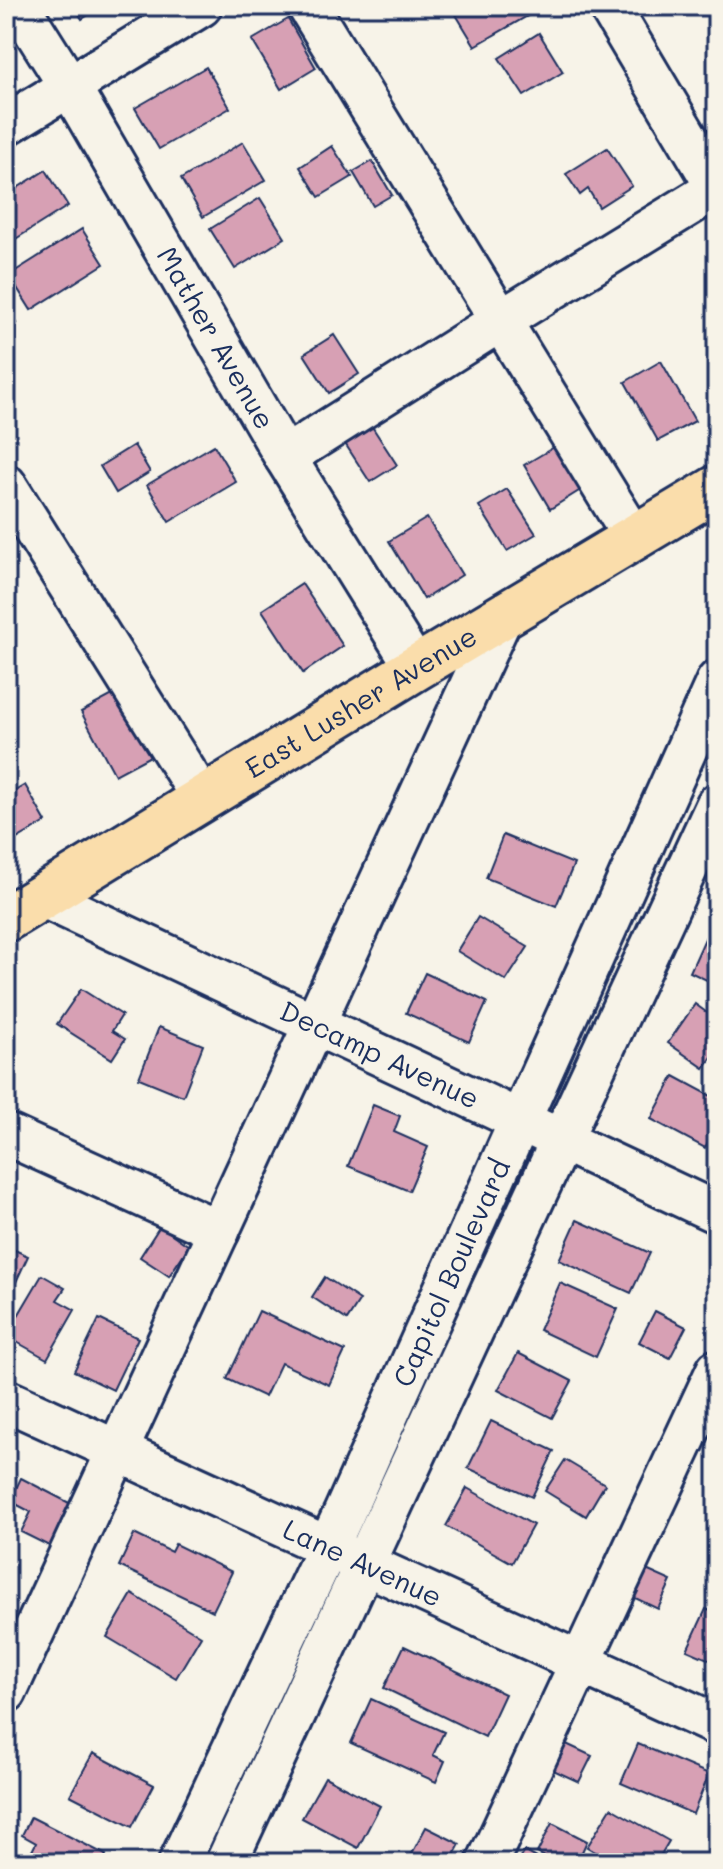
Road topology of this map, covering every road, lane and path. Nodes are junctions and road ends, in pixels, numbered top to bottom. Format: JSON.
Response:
{"nodes":[{"id":1,"x":19,"y":6,"type":"edge"},
{"id":2,"x":201,"y":6,"type":"edge"},
{"id":3,"x":308,"y":6,"type":"edge"},
{"id":4,"x":609,"y":6,"type":"edge"},
{"id":5,"x":70,"y":87,"type":"junction"},
{"id":6,"x":6,"y":125,"type":"edge"},
{"id":7,"x":717,"y":188,"type":"edge"},
{"id":8,"x":500,"y":321,"type":"junction"},
{"id":9,"x":285,"y":457,"type":"junction"},
{"id":10,"x":6,"y":485,"type":"edge"},
{"id":11,"x":717,"y":488,"type":"edge"},
{"id":12,"x":634,"y":538,"type":"junction"},
{"id":13,"x":503,"y":615,"type":"junction"},
{"id":14,"x":416,"y":668,"type":"junction"},
{"id":15,"x":717,"y":681,"type":"edge"},
{"id":16,"x":202,"y":798,"type":"junction"},
{"id":17,"x":717,"y":804,"type":"edge"},
{"id":18,"x":24,"y":908,"type":"edge"},
{"id":19,"x":314,"y":1024,"type":"junction"},
{"id":20,"x":521,"y":1121,"type":"junction"},
{"id":21,"x":6,"y":1134,"type":"edge"},
{"id":22,"x":562,"y":1140,"type":"junction"},
{"id":23,"x":717,"y":1213,"type":"edge"},
{"id":24,"x":219,"y":1231,"type":"junction"},
{"id":25,"x":717,"y":1370,"type":"edge"},
{"id":26,"x":6,"y":1400,"type":"edge"},
{"id":27,"x":117,"y":1451,"type":"junction"},
{"id":28,"x":346,"y":1556,"type":"junction"},
{"id":29,"x":580,"y":1663,"type":"junction"},
{"id":30,"x":6,"y":1692,"type":"edge"},
{"id":31,"x":717,"y":1725,"type":"edge"},
{"id":32,"x":179,"y":1863,"type":"edge"},
{"id":33,"x":226,"y":1863,"type":"edge"},
{"id":34,"x":487,"y":1863,"type":"edge"}],
"edges":[{"from":1,"to":5,"type":"street","name":"Mather Avenue"},
{"from":2,"to":5,"type":"street"},
{"from":3,"to":8,"type":"street"},
{"from":4,"to":7,"type":"street"},
{"from":5,"to":6,"type":"street"},
{"from":5,"to":9,"type":"street","name":"Mather Avenue"},
{"from":7,"to":8,"type":"street"},
{"from":8,"to":9,"type":"street"},
{"from":8,"to":12,"type":"street"},
{"from":9,"to":14,"type":"street","name":"Mather Avenue"},
{"from":10,"to":16,"type":"street"},
{"from":11,"to":12,"type":"main road","name":"East Lusher Avenue"},
{"from":12,"to":13,"type":"main road","name":"East Lusher Avenue"},
{"from":13,"to":14,"type":"main road","name":"East Lusher Avenue"},
{"from":13,"to":19,"type":"street"},
{"from":14,"to":16,"type":"main road","name":"East Lusher Avenue"},
{"from":15,"to":20,"type":"street","name":"Capitol Boulevard"},
{"from":16,"to":18,"type":"main road","name":"East Lusher Avenue"},
{"from":17,"to":22,"type":"street","name":"Capitol Boulevard"},
{"from":18,"to":19,"type":"street","name":"Decamp Avenue"},
{"from":19,"to":20,"type":"street","name":"Decamp Avenue"},
{"from":19,"to":24,"type":"street"},
{"from":20,"to":22,"type":"street","name":"Decamp Avenue"},
{"from":20,"to":28,"type":"street","name":"Capitol Boulevard"},
{"from":21,"to":24,"type":"street"},
{"from":22,"to":23,"type":"street","name":"Decamp Avenue"},
{"from":22,"to":28,"type":"street","name":"Capitol Boulevard"},
{"from":24,"to":27,"type":"street"},
{"from":25,"to":29,"type":"street"},
{"from":26,"to":27,"type":"street","name":"Lane Avenue"},
{"from":27,"to":28,"type":"street","name":"Lane Avenue"},
{"from":27,"to":30,"type":"street"},
{"from":28,"to":29,"type":"street","name":"Lane Avenue"},
{"from":28,"to":32,"type":"street","name":"Capitol Boulevard"},
{"from":28,"to":33,"type":"street","name":"Capitol Boulevard"},
{"from":29,"to":31,"type":"street","name":"Lane Avenue"},
{"from":29,"to":34,"type":"street"}]}
